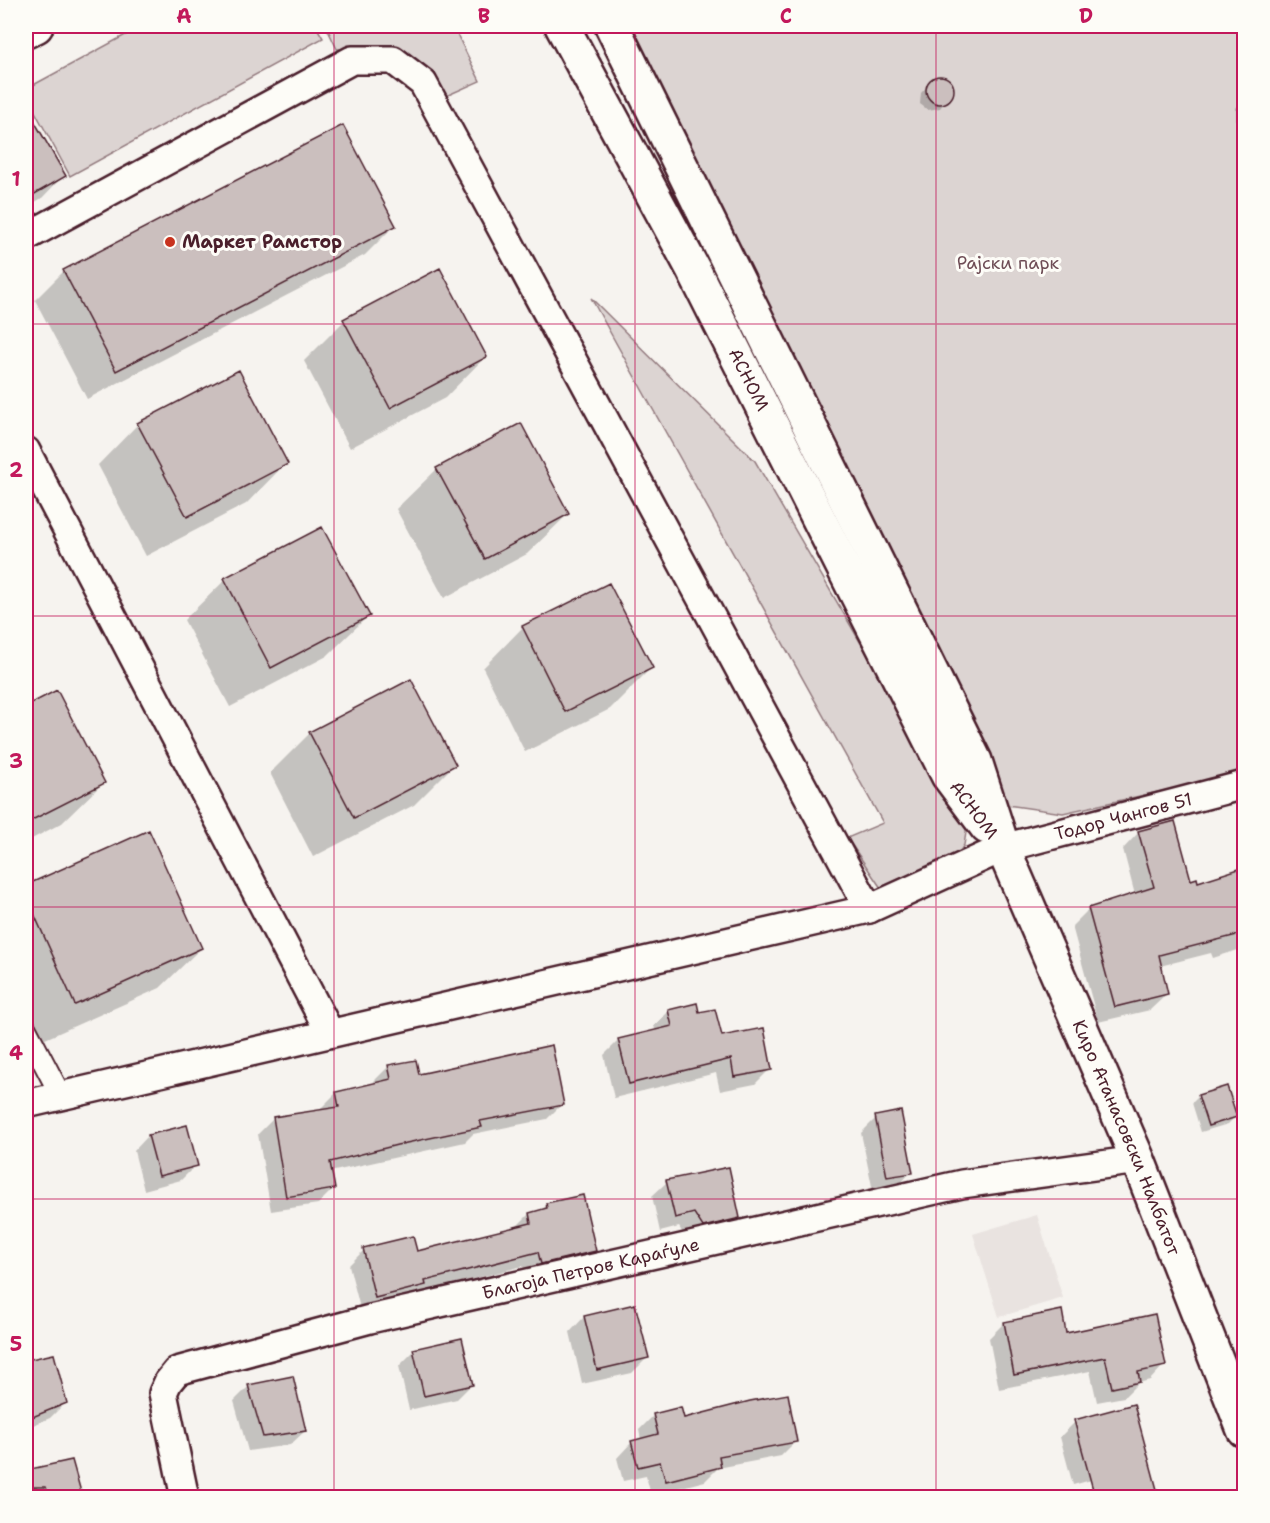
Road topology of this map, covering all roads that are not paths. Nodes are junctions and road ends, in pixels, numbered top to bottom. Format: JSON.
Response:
{"nodes":[{"id":1,"x":36,"y":26,"type":"edge"},
{"id":2,"x":562,"y":26,"type":"edge"},
{"id":3,"x":612,"y":26,"type":"edge"},
{"id":4,"x":26,"y":31,"type":"edge"},
{"id":5,"x":26,"y":237,"type":"edge"},
{"id":6,"x":26,"y":450,"type":"edge"},
{"id":7,"x":1245,"y":785,"type":"edge"},
{"id":8,"x":1003,"y":848,"type":"junction"},
{"id":9,"x":869,"y":909,"type":"junction"},
{"id":10,"x":26,"y":1029,"type":"edge"},
{"id":11,"x":330,"y":1033,"type":"junction"},
{"id":12,"x":61,"y":1096,"type":"junction"},
{"id":13,"x":26,"y":1104,"type":"edge"},
{"id":14,"x":1138,"y":1160,"type":"junction"},
{"id":15,"x":1245,"y":1430,"type":"edge"},
{"id":16,"x":185,"y":1497,"type":"edge"}],
"edges":[{"from":1,"to":4,"type":"street"},
{"from":2,"to":8,"type":"street","name":"АСНОМ"},
{"from":3,"to":8,"type":"street","name":"АСНОМ"},
{"from":5,"to":9,"type":"street"},
{"from":6,"to":11,"type":"street"},
{"from":7,"to":8,"type":"street","name":"Тодор Чангов 51"},
{"from":8,"to":9,"type":"street","name":"Тодор Чангов 51"},
{"from":8,"to":14,"type":"street","name":"Киро Атанасовски Налбатот"},
{"from":9,"to":11,"type":"street","name":"Тодор Чангов 51"},
{"from":10,"to":12,"type":"street"},
{"from":11,"to":12,"type":"street","name":"Тодор Чангов 51"},
{"from":12,"to":13,"type":"street","name":"Тодор Чангов 51"},
{"from":14,"to":15,"type":"street","name":"Киро Атанасовски Налбатот"},
{"from":14,"to":16,"type":"street","name":"Благоја Петров Караѓуле"}]}
